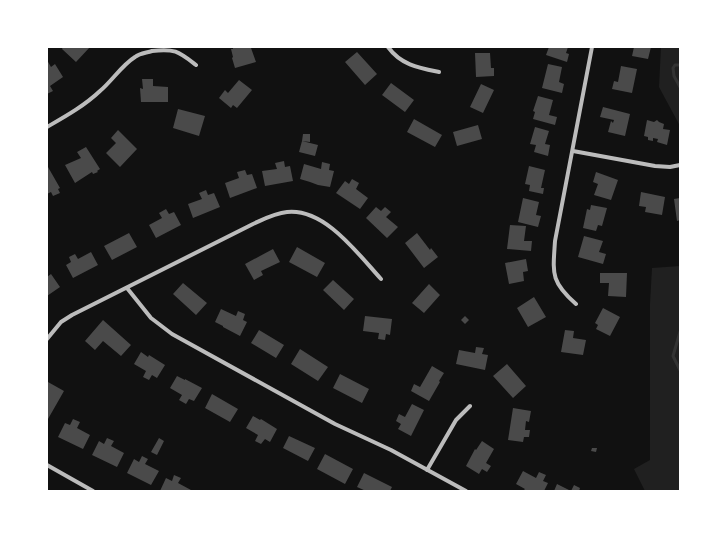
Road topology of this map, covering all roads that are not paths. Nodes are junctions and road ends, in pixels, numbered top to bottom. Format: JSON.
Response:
{"nodes":[{"id":1,"x":388,"y":47,"type":"edge"},
{"id":2,"x":592,"y":47,"type":"edge"},
{"id":3,"x":196,"y":66,"type":"dead end"},
{"id":4,"x":439,"y":72,"type":"dead end"},
{"id":5,"x":47,"y":127,"type":"edge"},
{"id":6,"x":573,"y":151,"type":"junction"},
{"id":7,"x":680,"y":165,"type":"edge"},
{"id":8,"x":381,"y":278,"type":"dead end"},
{"id":9,"x":127,"y":288,"type":"junction"},
{"id":10,"x":576,"y":304,"type":"dead end"},
{"id":11,"x":47,"y":339,"type":"edge"},
{"id":12,"x":470,"y":406,"type":"dead end"},
{"id":13,"x":47,"y":465,"type":"edge"},
{"id":14,"x":426,"y":470,"type":"junction"},
{"id":15,"x":93,"y":491,"type":"edge"},
{"id":16,"x":466,"y":491,"type":"edge"}],
"edges":[{"from":1,"to":4,"type":"street"},
{"from":2,"to":6,"type":"street"},
{"from":3,"to":5,"type":"street"},
{"from":6,"to":7,"type":"street"},
{"from":6,"to":10,"type":"street"},
{"from":8,"to":9,"type":"street"},
{"from":9,"to":11,"type":"street"},
{"from":9,"to":14,"type":"street"},
{"from":12,"to":14,"type":"street"},
{"from":13,"to":15,"type":"street"},
{"from":14,"to":16,"type":"street"}]}
